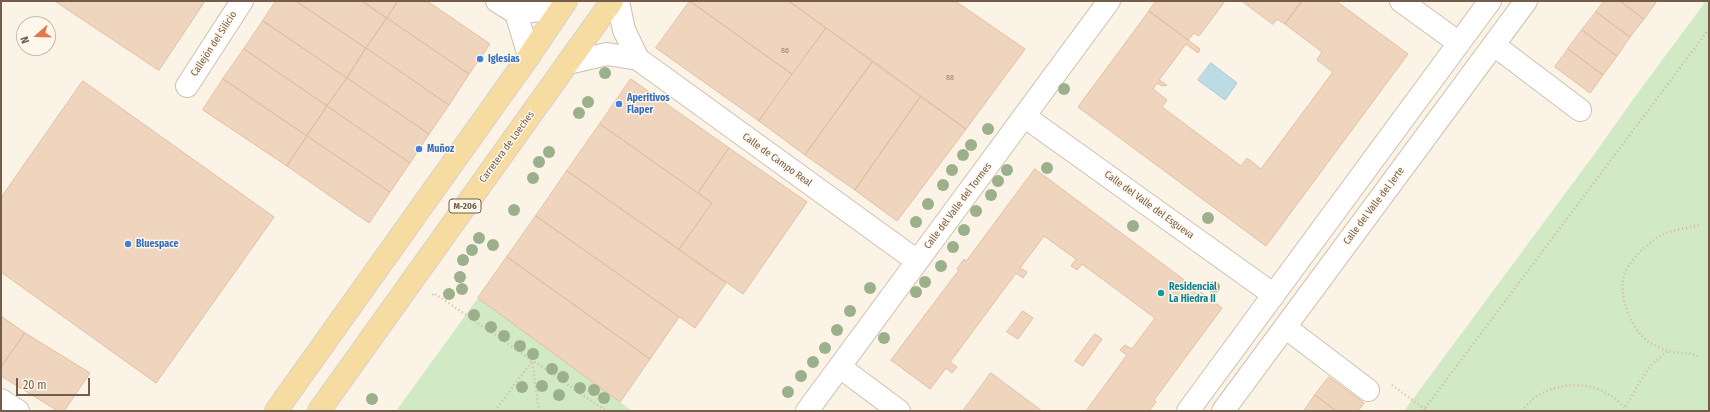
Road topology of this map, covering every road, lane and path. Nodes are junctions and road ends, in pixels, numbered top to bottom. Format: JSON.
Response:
{"nodes":[{"id":1,"x":242,"y":1,"type":"edge"},
{"id":2,"x":497,"y":1,"type":"edge"},
{"id":3,"x":612,"y":1,"type":"edge"},
{"id":4,"x":618,"y":1,"type":"edge"},
{"id":5,"x":1109,"y":1,"type":"edge"},
{"id":6,"x":1401,"y":1,"type":"edge"},
{"id":7,"x":1490,"y":1,"type":"edge"},
{"id":8,"x":1526,"y":1,"type":"edge"},
{"id":9,"x":564,"y":4,"type":"edge"},
{"id":10,"x":516,"y":13,"type":"junction"},
{"id":11,"x":1709,"y":29,"type":"edge"},
{"id":12,"x":1459,"y":43,"type":"junction"},
{"id":13,"x":1494,"y":45,"type":"junction"},
{"id":14,"x":529,"y":56,"type":"junction"},
{"id":15,"x":638,"y":59,"type":"junction"},
{"id":16,"x":568,"y":63,"type":"junction"},
{"id":17,"x":187,"y":86,"type":"dead end"},
{"id":18,"x":1580,"y":110,"type":"dead end"},
{"id":19,"x":1024,"y":116,"type":"junction"},
{"id":20,"x":1699,"y":225,"type":"dead end"},
{"id":21,"x":917,"y":261,"type":"junction"},
{"id":22,"x":1274,"y":295,"type":"junction"},
{"id":23,"x":431,"y":298,"type":"dead end"},
{"id":24,"x":1284,"y":327,"type":"junction"},
{"id":25,"x":1668,"y":351,"type":"junction"},
{"id":26,"x":1698,"y":356,"type":"dead end"},
{"id":27,"x":532,"y":361,"type":"junction"},
{"id":28,"x":840,"y":367,"type":"junction"},
{"id":29,"x":1368,"y":390,"type":"dead end"},
{"id":30,"x":1,"y":400,"type":"edge"},
{"id":31,"x":1425,"y":410,"type":"edge"},
{"id":32,"x":18,"y":411,"type":"edge"},
{"id":33,"x":276,"y":411,"type":"edge"},
{"id":34,"x":319,"y":411,"type":"edge"},
{"id":35,"x":496,"y":411,"type":"edge"},
{"id":36,"x":539,"y":411,"type":"edge"},
{"id":37,"x":606,"y":411,"type":"edge"},
{"id":38,"x":807,"y":411,"type":"edge"},
{"id":39,"x":899,"y":411,"type":"edge"},
{"id":40,"x":1188,"y":411,"type":"edge"},
{"id":41,"x":1223,"y":411,"type":"edge"},
{"id":42,"x":1522,"y":411,"type":"edge"}],
"edges":[{"from":1,"to":17,"type":"street","name":"Callejón del Silicio"},
{"from":2,"to":10,"type":"street"},
{"from":3,"to":16,"type":"main road","name":"Carretera de Loeches","number":"M-206"},
{"from":4,"to":15,"type":"street","name":"Calle de Campo Real"},
{"from":5,"to":19,"type":"street","name":"Calle del Valle del Tormes"},
{"from":6,"to":12,"type":"street"},
{"from":7,"to":12,"type":"street"},
{"from":8,"to":13,"type":"street","name":"Calle del Valle del Jerte"},
{"from":9,"to":10,"type":"street"},
{"from":9,"to":14,"type":"main road"},
{"from":10,"to":14,"type":"street"},
{"from":11,"to":31,"type":"path"},
{"from":12,"to":22,"type":"street"},
{"from":13,"to":18,"type":"street"},
{"from":13,"to":24,"type":"street","name":"Calle del Valle del Jerte"},
{"from":14,"to":33,"type":"main road"},
{"from":15,"to":16,"type":"street","name":"Calle de Campo Real"},
{"from":15,"to":21,"type":"street","name":"Calle de Campo Real"},
{"from":16,"to":34,"type":"main road","name":"Carretera de Loeches","number":"M-206"},
{"from":19,"to":21,"type":"street","name":"Calle del Valle del Tormes"},
{"from":19,"to":22,"type":"street","name":"Calle del Valle del Esgueva"},
{"from":20,"to":25,"type":"path"},
{"from":21,"to":28,"type":"street","name":"Calle del Valle del Tormes"},
{"from":22,"to":40,"type":"street"},
{"from":23,"to":27,"type":"path"},
{"from":24,"to":29,"type":"street"},
{"from":24,"to":41,"type":"street","name":"Calle del Valle del Jerte"},
{"from":25,"to":26,"type":"path"},
{"from":25,"to":42,"type":"path"},
{"from":27,"to":35,"type":"path"},
{"from":27,"to":36,"type":"path"},
{"from":27,"to":37,"type":"path"},
{"from":28,"to":38,"type":"street","name":"Calle del Valle del Tormes"},
{"from":28,"to":39,"type":"street"},
{"from":30,"to":32,"type":"street"}]}
